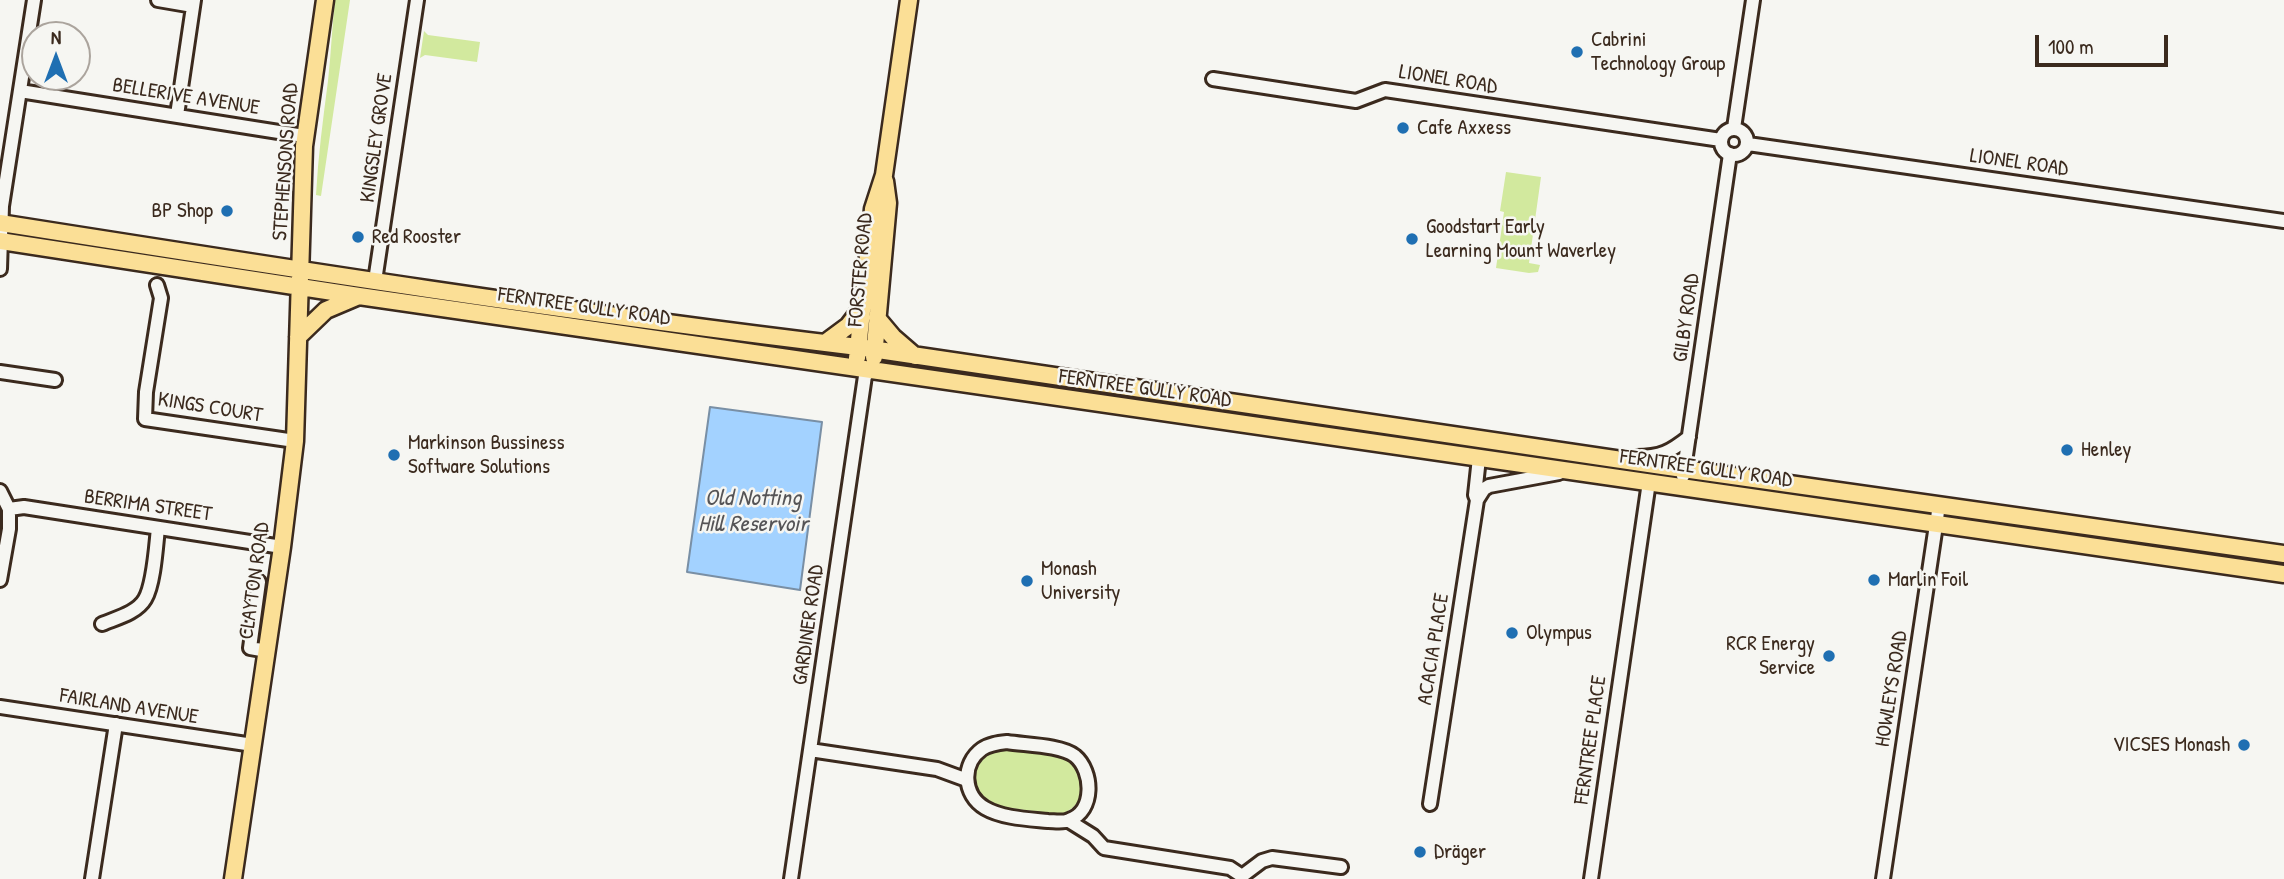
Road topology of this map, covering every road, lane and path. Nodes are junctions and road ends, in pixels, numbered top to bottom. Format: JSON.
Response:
{"nodes":[{"id":1,"x":34,"y":0,"type":"edge"},
{"id":2,"x":158,"y":0,"type":"edge"},
{"id":3,"x":325,"y":0,"type":"edge"},
{"id":4,"x":417,"y":0,"type":"edge"},
{"id":5,"x":909,"y":0,"type":"edge"},
{"id":6,"x":1753,"y":0,"type":"edge"},
{"id":7,"x":193,"y":3,"type":"edge"},
{"id":8,"x":1213,"y":79,"type":"dead end"},
{"id":9,"x":20,"y":91,"type":"junction"},
{"id":10,"x":177,"y":115,"type":"junction"},
{"id":11,"x":1734,"y":128,"type":"junction"},
{"id":12,"x":304,"y":136,"type":"junction"},
{"id":13,"x":1721,"y":140,"type":"junction"},
{"id":14,"x":1748,"y":144,"type":"junction"},
{"id":15,"x":1730,"y":154,"type":"junction"},
{"id":16,"x":884,"y":175,"type":"junction"},
{"id":17,"x":2284,"y":221,"type":"edge"},
{"id":18,"x":1,"y":223,"type":"edge"},
{"id":19,"x":1,"y":241,"type":"edge"},
{"id":20,"x":0,"y":269,"type":"edge"},
{"id":21,"x":299,"y":270,"type":"junction"},
{"id":22,"x":375,"y":281,"type":"junction"},
{"id":23,"x":157,"y":285,"type":"dead end"},
{"id":24,"x":299,"y":287,"type":"junction"},
{"id":25,"x":462,"y":293,"type":"junction"},
{"id":26,"x":359,"y":296,"type":"junction"},
{"id":27,"x":862,"y":309,"type":"junction"},
{"id":28,"x":460,"y":311,"type":"junction"},
{"id":29,"x":877,"y":318,"type":"junction"},
{"id":30,"x":702,"y":336,"type":"junction"},
{"id":31,"x":299,"y":337,"type":"junction"},
{"id":32,"x":825,"y":343,"type":"junction"},
{"id":33,"x":867,"y":348,"type":"junction"},
{"id":34,"x":917,"y":357,"type":"junction"},
{"id":35,"x":864,"y":371,"type":"junction"},
{"id":36,"x":0,"y":372,"type":"edge"},
{"id":37,"x":55,"y":380,"type":"dead end"},
{"id":38,"x":1198,"y":398,"type":"junction"},
{"id":39,"x":1196,"y":417,"type":"junction"},
{"id":40,"x":1689,"y":436,"type":"junction"},
{"id":41,"x":295,"y":441,"type":"junction"},
{"id":42,"x":1479,"y":458,"type":"junction"},
{"id":43,"x":1611,"y":458,"type":"junction"},
{"id":44,"x":1684,"y":469,"type":"junction"},
{"id":45,"x":1572,"y":471,"type":"junction"},
{"id":46,"x":1649,"y":482,"type":"junction"},
{"id":47,"x":1682,"y":487,"type":"junction"},
{"id":48,"x":0,"y":491,"type":"edge"},
{"id":49,"x":1477,"y":500,"type":"junction"},
{"id":50,"x":1940,"y":505,"type":"junction"},
{"id":51,"x":9,"y":509,"type":"junction"},
{"id":52,"x":1936,"y":523,"type":"junction"},
{"id":53,"x":158,"y":528,"type":"junction"},
{"id":54,"x":282,"y":547,"type":"junction"},
{"id":55,"x":2284,"y":554,"type":"edge"},
{"id":56,"x":2284,"y":574,"type":"edge"},
{"id":57,"x":0,"y":580,"type":"edge"},
{"id":58,"x":260,"y":582,"type":"dead end"},
{"id":59,"x":102,"y":624,"type":"dead end"},
{"id":60,"x":267,"y":651,"type":"junction"},
{"id":61,"x":0,"y":706,"type":"edge"},
{"id":62,"x":116,"y":724,"type":"junction"},
{"id":63,"x":253,"y":745,"type":"junction"},
{"id":64,"x":810,"y":750,"type":"junction"},
{"id":65,"x":969,"y":765,"type":"junction"},
{"id":66,"x":937,"y":769,"type":"junction"},
{"id":67,"x":967,"y":780,"type":"junction"},
{"id":68,"x":1430,"y":804,"type":"dead end"},
{"id":69,"x":1083,"y":808,"type":"junction"},
{"id":70,"x":1069,"y":821,"type":"junction"},
{"id":71,"x":1093,"y":836,"type":"junction"},
{"id":72,"x":1341,"y":867,"type":"dead end"},
{"id":73,"x":1242,"y":878,"type":"edge"},
{"id":74,"x":92,"y":879,"type":"edge"},
{"id":75,"x":233,"y":879,"type":"edge"},
{"id":76,"x":791,"y":879,"type":"edge"},
{"id":77,"x":1591,"y":879,"type":"edge"},
{"id":78,"x":1883,"y":879,"type":"edge"}],
"edges":[{"from":1,"to":9,"type":"street"},
{"from":2,"to":7,"type":"street"},
{"from":3,"to":12,"type":"main road","name":"STEPHENSONS ROAD"},
{"from":4,"to":22,"type":"street","name":"KINGSLEY GROVE"},
{"from":5,"to":16,"type":"main road","name":"FORSTER ROAD"},
{"from":6,"to":11,"type":"street"},
{"from":7,"to":10,"type":"street"},
{"from":8,"to":13,"type":"street","name":"LIONEL ROAD"},
{"from":9,"to":10,"type":"street","name":"BELLERIVE AVENUE"},
{"from":9,"to":18,"type":"street"},
{"from":10,"to":12,"type":"street","name":"BELLERIVE AVENUE"},
{"from":11,"to":13,"type":"street"},
{"from":11,"to":14,"type":"street"},
{"from":12,"to":21,"type":"main road","name":"STEPHENSONS ROAD"},
{"from":13,"to":15,"type":"street"},
{"from":14,"to":15,"type":"street"},
{"from":14,"to":17,"type":"street","name":"LIONEL ROAD"},
{"from":15,"to":40,"type":"street","name":"GILBY ROAD"},
{"from":16,"to":27,"type":"main road","name":"FORSTER ROAD"},
{"from":16,"to":29,"type":"main road","name":"FORSTER ROAD"},
{"from":18,"to":19,"type":"street"},
{"from":18,"to":21,"type":"main road","name":"FERNTREE GULLY ROAD"},
{"from":19,"to":20,"type":"street"},
{"from":19,"to":24,"type":"main road","name":"FERNTREE GULLY ROAD"},
{"from":21,"to":22,"type":"main road","name":"FERNTREE GULLY ROAD"},
{"from":21,"to":24,"type":"main road","name":"STEPHENSONS ROAD"},
{"from":22,"to":25,"type":"main road","name":"FERNTREE GULLY ROAD"},
{"from":23,"to":41,"type":"street","name":"KINGS COURT"},
{"from":24,"to":26,"type":"main road","name":"FERNTREE GULLY ROAD"},
{"from":24,"to":31,"type":"main road","name":"CLAYTON ROAD"},
{"from":25,"to":28,"type":"main road"},
{"from":25,"to":30,"type":"main road","name":"FERNTREE GULLY ROAD"},
{"from":26,"to":28,"type":"main road","name":"FERNTREE GULLY ROAD"},
{"from":26,"to":31,"type":"main road"},
{"from":27,"to":32,"type":"main road"},
{"from":27,"to":33,"type":"main road","name":"FORSTER ROAD"},
{"from":28,"to":30,"type":"main road","name":"FERNTREE GULLY ROAD"},
{"from":29,"to":33,"type":"main road","name":"FORSTER ROAD"},
{"from":29,"to":34,"type":"main road"},
{"from":30,"to":32,"type":"main road","name":"FERNTREE GULLY ROAD"},
{"from":30,"to":35,"type":"main road","name":"FERNTREE GULLY ROAD"},
{"from":31,"to":41,"type":"main road","name":"CLAYTON ROAD"},
{"from":32,"to":33,"type":"main road","name":"FERNTREE GULLY ROAD"},
{"from":33,"to":34,"type":"main road","name":"FERNTREE GULLY ROAD"},
{"from":33,"to":35,"type":"main road","name":"FORSTER ROAD"},
{"from":34,"to":38,"type":"main road","name":"FERNTREE GULLY ROAD"},
{"from":35,"to":39,"type":"main road","name":"FERNTREE GULLY ROAD"},
{"from":35,"to":64,"type":"street","name":"GARDINER ROAD"},
{"from":36,"to":37,"type":"street"},
{"from":38,"to":39,"type":"main road"},
{"from":38,"to":43,"type":"main road","name":"FERNTREE GULLY ROAD"},
{"from":39,"to":42,"type":"main road","name":"FERNTREE GULLY ROAD"},
{"from":40,"to":43,"type":"street"},
{"from":40,"to":44,"type":"street","name":"GILBY ROAD"},
{"from":41,"to":54,"type":"main road","name":"CLAYTON ROAD"},
{"from":42,"to":45,"type":"main road","name":"FERNTREE GULLY ROAD"},
{"from":42,"to":49,"type":"street","name":"ACACIA PLACE"},
{"from":43,"to":44,"type":"main road","name":"FERNTREE GULLY ROAD"},
{"from":44,"to":47,"type":"street","name":"GILBY ROAD"},
{"from":44,"to":50,"type":"main road","name":"FERNTREE GULLY ROAD"},
{"from":45,"to":46,"type":"main road","name":"FERNTREE GULLY ROAD"},
{"from":45,"to":49,"type":"street"},
{"from":46,"to":47,"type":"main road","name":"FERNTREE GULLY ROAD"},
{"from":46,"to":77,"type":"street","name":"FERNTREE PLACE"},
{"from":47,"to":52,"type":"main road","name":"FERNTREE GULLY ROAD"},
{"from":48,"to":51,"type":"street"},
{"from":49,"to":68,"type":"street","name":"ACACIA PLACE"},
{"from":50,"to":52,"type":"street","name":"HOWLEYS ROAD"},
{"from":50,"to":55,"type":"main road","name":"FERNTREE GULLY ROAD"},
{"from":51,"to":53,"type":"street","name":"BERRIMA STREET"},
{"from":51,"to":57,"type":"street"},
{"from":52,"to":56,"type":"main road","name":"FERNTREE GULLY ROAD"},
{"from":52,"to":78,"type":"street","name":"HOWLEYS ROAD"},
{"from":53,"to":54,"type":"street","name":"BERRIMA STREET"},
{"from":53,"to":59,"type":"street"},
{"from":54,"to":60,"type":"main road","name":"CLAYTON ROAD"},
{"from":58,"to":60,"type":"street"},
{"from":60,"to":63,"type":"main road","name":"CLAYTON ROAD"},
{"from":61,"to":62,"type":"street","name":"FAIRLAND AVENUE"},
{"from":62,"to":63,"type":"street","name":"FAIRLAND AVENUE"},
{"from":62,"to":74,"type":"street"},
{"from":63,"to":75,"type":"main road","name":"CLAYTON ROAD"},
{"from":64,"to":66,"type":"street"},
{"from":64,"to":76,"type":"street","name":"GARDINER ROAD"},
{"from":65,"to":66,"type":"street"},
{"from":65,"to":67,"type":"street"},
{"from":65,"to":69,"type":"street"},
{"from":66,"to":67,"type":"street"},
{"from":67,"to":70,"type":"street"},
{"from":69,"to":70,"type":"street"},
{"from":69,"to":71,"type":"street"},
{"from":70,"to":71,"type":"street"},
{"from":71,"to":73,"type":"street"},
{"from":72,"to":73,"type":"street"}]}
